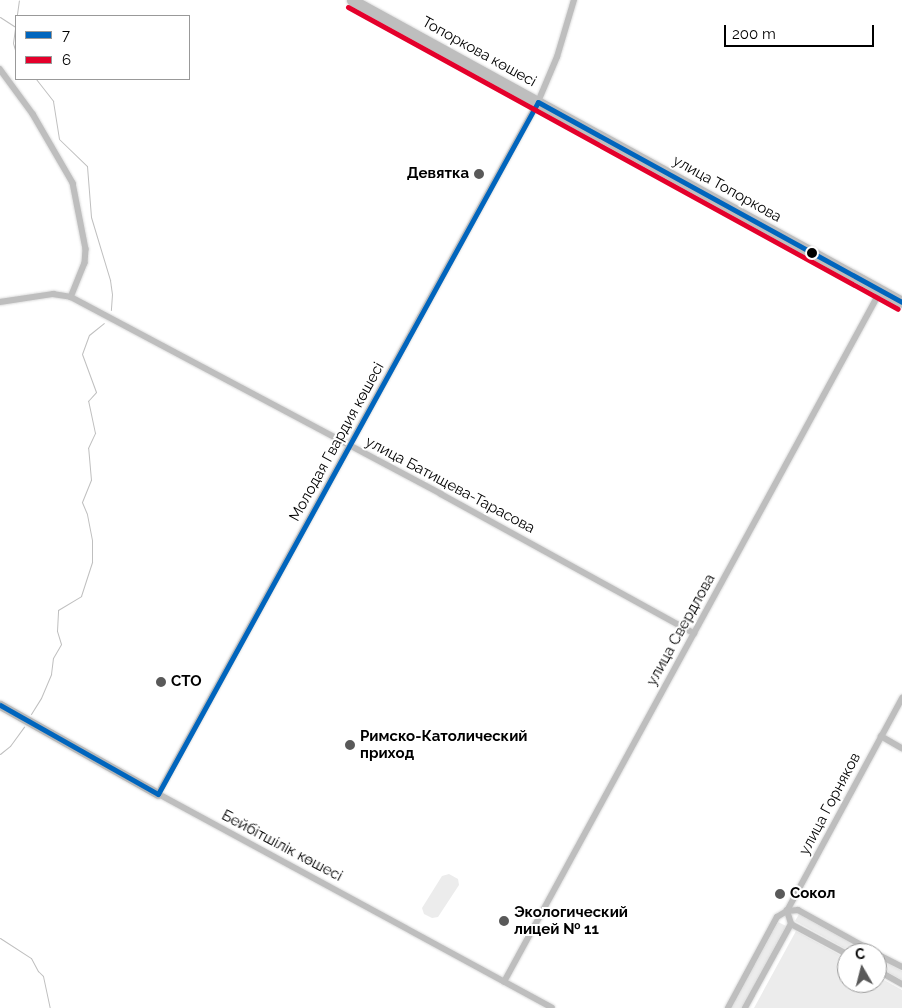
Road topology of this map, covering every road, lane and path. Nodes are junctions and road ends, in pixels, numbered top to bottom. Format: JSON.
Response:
{"nodes":[{"id":1,"x":352,"y":0,"type":"edge"},
{"id":2,"x":574,"y":0,"type":"edge"},
{"id":3,"x":0,"y":69,"type":"edge"},
{"id":4,"x":538,"y":102,"type":"junction"},
{"id":5,"x":880,"y":290,"type":"junction"},
{"id":6,"x":71,"y":297,"type":"junction"},
{"id":7,"x":0,"y":302,"type":"edge"},
{"id":8,"x":902,"y":302,"type":"edge"},
{"id":9,"x":349,"y":445,"type":"junction"},
{"id":10,"x":694,"y":633,"type":"junction"},
{"id":11,"x":902,"y":698,"type":"edge"},
{"id":12,"x":0,"y":706,"type":"edge"},
{"id":13,"x":881,"y":736,"type":"junction"},
{"id":14,"x":902,"y":748,"type":"edge"},
{"id":15,"x":158,"y":794,"type":"junction"},
{"id":16,"x":787,"y":911,"type":"junction"},
{"id":17,"x":791,"y":924,"type":"junction"},
{"id":18,"x":858,"y":943,"type":"edge"},
{"id":19,"x":837,"y":949,"type":"edge"},
{"id":20,"x":887,"y":959,"type":"edge"},
{"id":21,"x":902,"y":967,"type":"edge"},
{"id":22,"x":887,"y":976,"type":"edge"},
{"id":23,"x":504,"y":982,"type":"junction"},
{"id":24,"x":902,"y":984,"type":"edge"},
{"id":25,"x":552,"y":1008,"type":"edge"},
{"id":26,"x":728,"y":1008,"type":"edge"},
{"id":27,"x":745,"y":1008,"type":"edge"}],
"edges":[{"from":1,"to":4,"type":"highway","name":"Топоркова көшесі"},
{"from":2,"to":4,"type":"street","name":"Молодая Гвардия көшесі"},
{"from":3,"to":6,"type":"street"},
{"from":4,"to":5,"type":"highway","name":"улица Топоркова"},
{"from":4,"to":9,"type":"street","name":"Молодая Гвардия көшесі"},
{"from":5,"to":8,"type":"highway","name":"улица Топоркова"},
{"from":5,"to":10,"type":"street","name":"улица Свердлова"},
{"from":6,"to":7,"type":"street","name":"улица Батищева-Тарасова"},
{"from":6,"to":9,"type":"street","name":"улица Батищева-Тарасова"},
{"from":9,"to":10,"type":"street","name":"улица Батищева-Тарасова"},
{"from":9,"to":15,"type":"street","name":"Молодая Гвардия көшесі"},
{"from":10,"to":23,"type":"street","name":"улица Свердлова"},
{"from":11,"to":13,"type":"street","name":"улица Горняков"},
{"from":12,"to":15,"type":"street","name":"Бейбітшілік көшесі"},
{"from":13,"to":14,"type":"street"},
{"from":13,"to":16,"type":"street","name":"улица Горняков"},
{"from":15,"to":23,"type":"street","name":"Бейбітшілік көшесі"},
{"from":16,"to":17,"type":"street"},
{"from":16,"to":18,"type":"street"},
{"from":16,"to":26,"type":"street","name":"улица Горняков"},
{"from":17,"to":19,"type":"street"},
{"from":17,"to":27,"type":"street"},
{"from":20,"to":21,"type":"street"},
{"from":22,"to":24,"type":"street"},
{"from":23,"to":25,"type":"street","name":"Бейбітшілік көшесі"}]}
